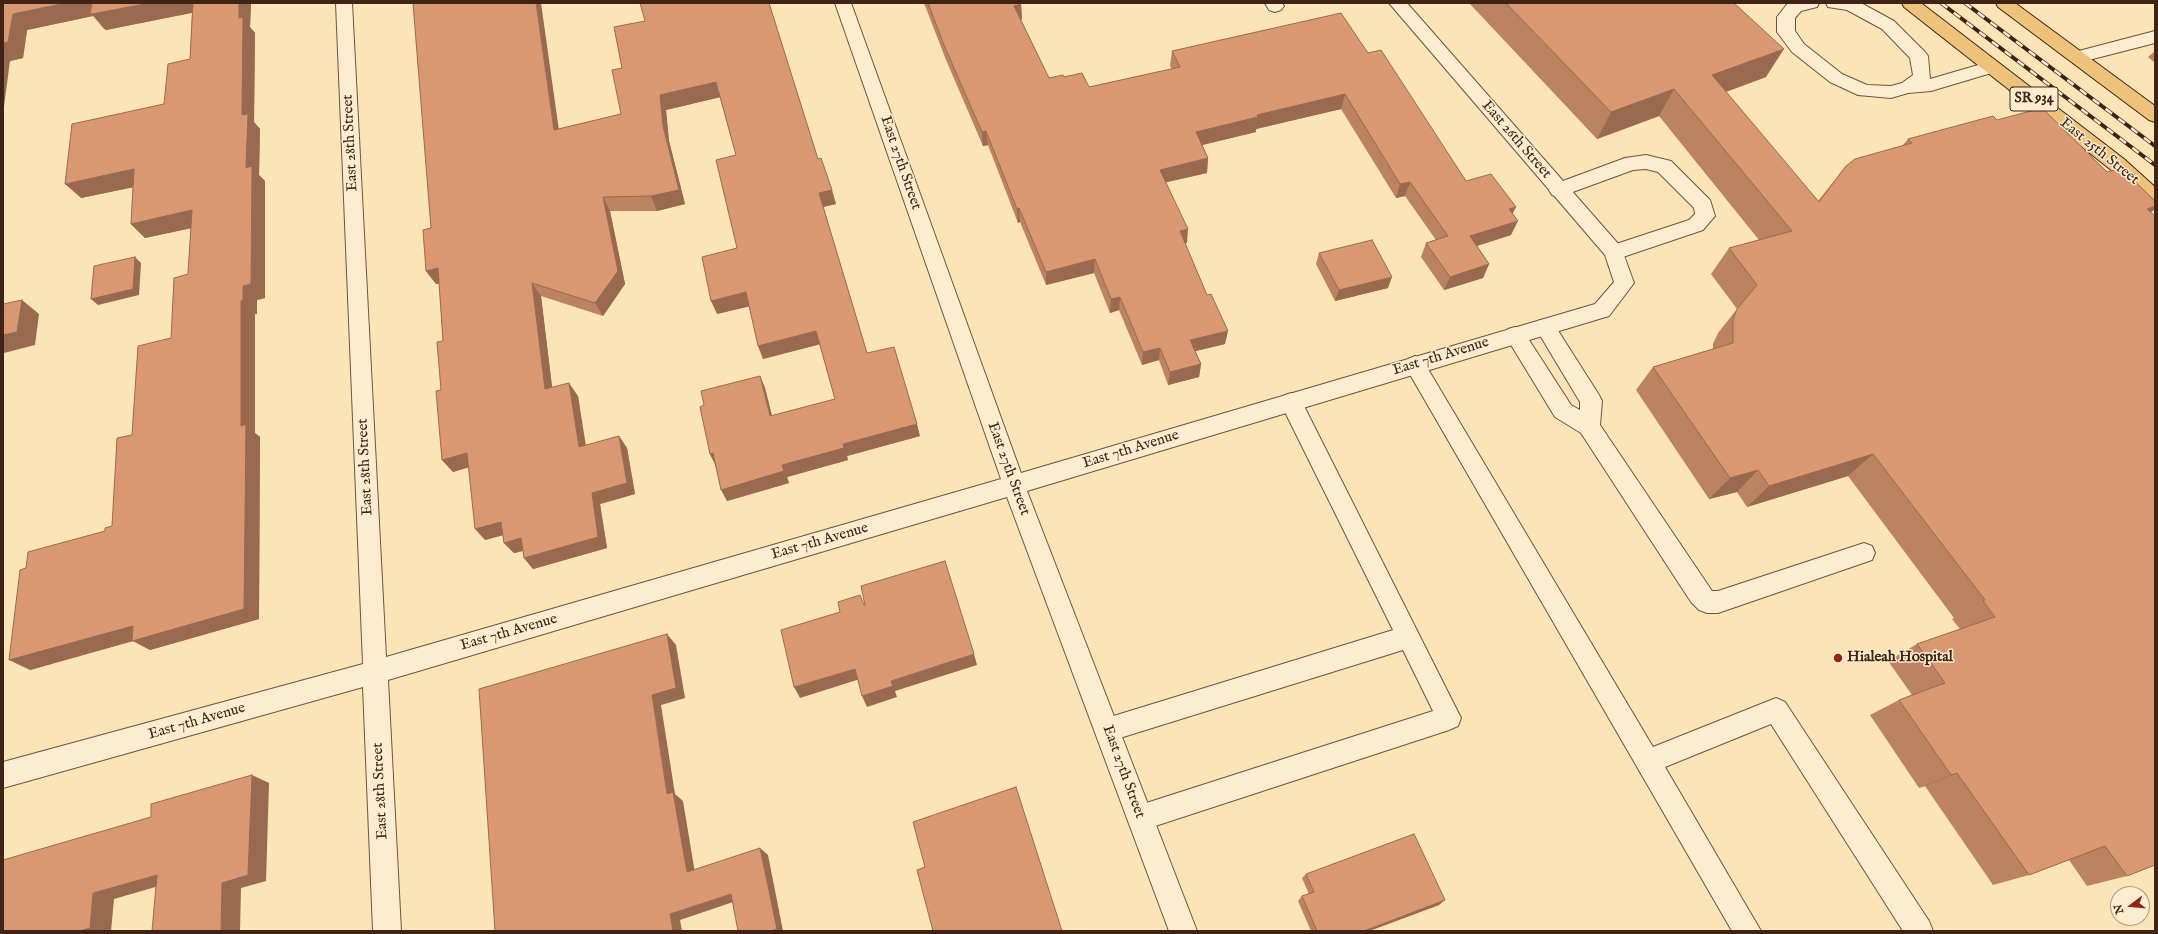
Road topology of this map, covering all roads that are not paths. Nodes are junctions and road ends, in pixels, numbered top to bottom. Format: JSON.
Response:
{"nodes":[{"id":1,"x":344,"y":3,"type":"edge"},
{"id":2,"x":843,"y":3,"type":"edge"},
{"id":3,"x":1397,"y":3,"type":"edge"},
{"id":4,"x":1834,"y":3,"type":"edge"},
{"id":5,"x":1910,"y":3,"type":"edge"},
{"id":6,"x":2004,"y":3,"type":"edge"},
{"id":7,"x":1801,"y":4,"type":"edge"},
{"id":8,"x":2155,"y":37,"type":"edge"},
{"id":9,"x":2077,"y":57,"type":"junction"},
{"id":10,"x":1992,"y":67,"type":"junction"},
{"id":11,"x":1908,"y":87,"type":"junction"},
{"id":12,"x":2155,"y":115,"type":"edge"},
{"id":13,"x":1560,"y":190,"type":"junction"},
{"id":14,"x":2155,"y":198,"type":"edge"},
{"id":15,"x":1614,"y":252,"type":"junction"},
{"id":16,"x":1624,"y":284,"type":"joint"},
{"id":17,"x":1545,"y":327,"type":"junction"},
{"id":18,"x":1515,"y":335,"type":"junction"},
{"id":19,"x":1415,"y":365,"type":"junction"},
{"id":20,"x":1291,"y":402,"type":"junction"},
{"id":21,"x":1589,"y":427,"type":"junction"},
{"id":22,"x":1014,"y":485,"type":"junction"},
{"id":23,"x":1864,"y":553,"type":"dead end"},
{"id":24,"x":1408,"y":637,"type":"junction"},
{"id":25,"x":375,"y":672,"type":"junction"},
{"id":26,"x":1107,"y":730,"type":"junction"},
{"id":27,"x":1648,"y":762,"type":"junction"},
{"id":28,"x":3,"y":775,"type":"edge"},
{"id":29,"x":1140,"y":818,"type":"junction"},
{"id":30,"x":387,"y":931,"type":"edge"},
{"id":31,"x":1183,"y":931,"type":"edge"},
{"id":32,"x":1748,"y":931,"type":"edge"},
{"id":33,"x":1919,"y":931,"type":"edge"}],
"edges":[{"from":1,"to":25,"type":"street","name":"East 28th Street"},
{"from":2,"to":22,"type":"street","name":"East 27th Street"},
{"from":3,"to":13,"type":"street","name":"East 26th Street"},
{"from":4,"to":11,"type":"street"},
{"from":5,"to":10,"type":"main road","name":"East 25th Street","number":"SR 934"},
{"from":6,"to":9,"type":"main road"},
{"from":7,"to":11,"type":"street"},
{"from":8,"to":9,"type":"street"},
{"from":9,"to":12,"type":"main road"},
{"from":10,"to":11,"type":"street"},
{"from":10,"to":14,"type":"main road","name":"East 25th Street","number":"SR 934"},
{"from":13,"to":15,"type":"street","name":"East 26th Street"},
{"from":13,"to":15,"type":"street"},
{"from":15,"to":16,"type":"street","name":"East 26th Street"},
{"from":16,"to":17,"type":"street","name":"East 7th Avenue"},
{"from":17,"to":18,"type":"street","name":"East 7th Avenue"},
{"from":17,"to":21,"type":"street"},
{"from":18,"to":19,"type":"street","name":"East 7th Avenue"},
{"from":18,"to":21,"type":"street"},
{"from":19,"to":20,"type":"street","name":"East 7th Avenue"},
{"from":19,"to":27,"type":"street"},
{"from":20,"to":22,"type":"street","name":"East 7th Avenue"},
{"from":20,"to":24,"type":"street"},
{"from":21,"to":23,"type":"street"},
{"from":22,"to":25,"type":"street","name":"East 7th Avenue"},
{"from":22,"to":26,"type":"street","name":"East 27th Street"},
{"from":24,"to":26,"type":"street"},
{"from":24,"to":29,"type":"street"},
{"from":25,"to":28,"type":"street","name":"East 7th Avenue"},
{"from":25,"to":30,"type":"street","name":"East 28th Street"},
{"from":26,"to":29,"type":"street","name":"East 27th Street"},
{"from":27,"to":32,"type":"street"},
{"from":27,"to":33,"type":"street"},
{"from":29,"to":31,"type":"street","name":"East 27th Street"}]}
